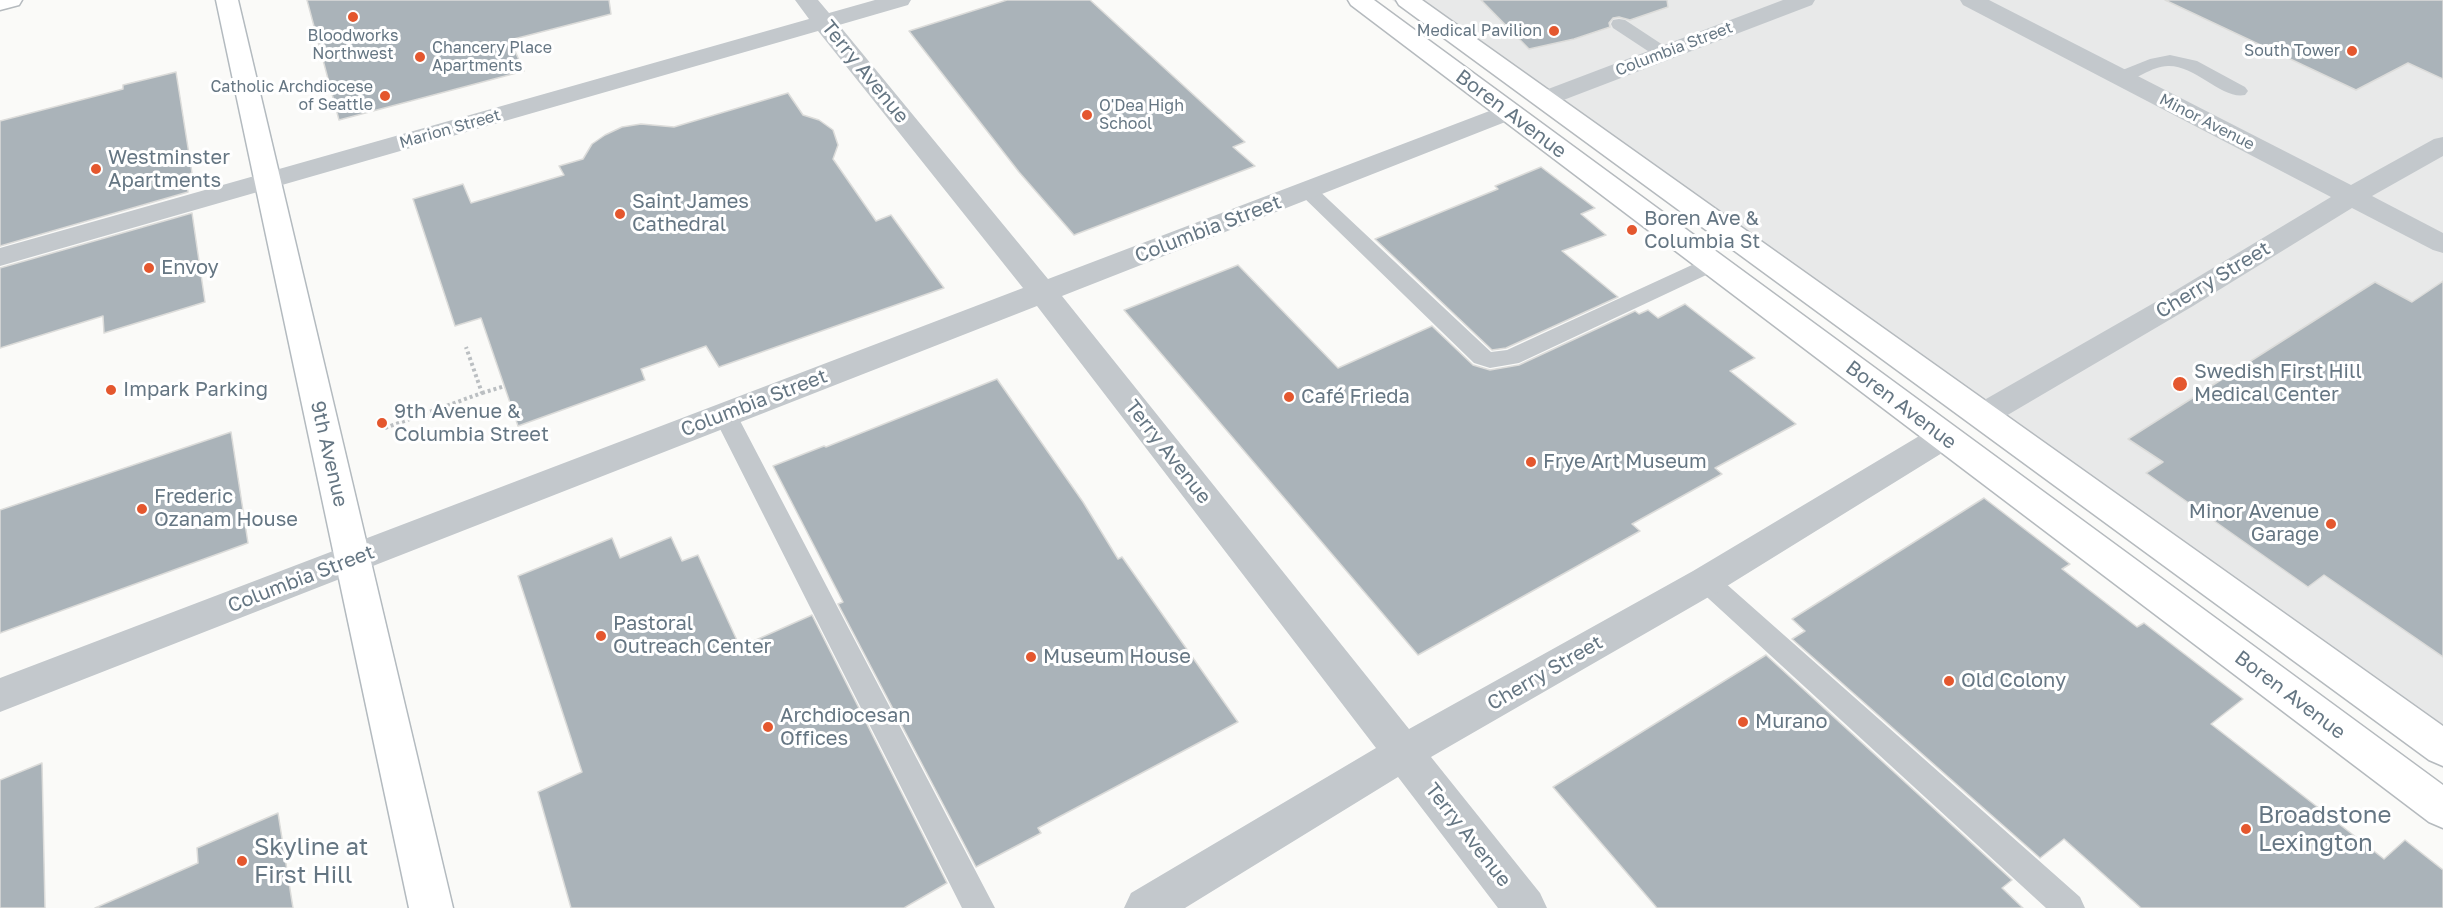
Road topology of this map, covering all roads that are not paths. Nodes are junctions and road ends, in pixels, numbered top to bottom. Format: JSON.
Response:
{"nodes":[{"id":1,"x":11,"y":0,"type":"edge"},
{"id":2,"x":227,"y":0,"type":"edge"},
{"id":3,"x":900,"y":0,"type":"edge"},
{"id":4,"x":1359,"y":0,"type":"edge"},
{"id":5,"x":1407,"y":0,"type":"edge"},
{"id":6,"x":1803,"y":0,"type":"edge"},
{"id":7,"x":1971,"y":0,"type":"edge"},
{"id":8,"x":0,"y":3,"type":"edge"},
{"id":9,"x":815,"y":11,"type":"edge"},
{"id":10,"x":1619,"y":24,"type":"dead end"},
{"id":11,"x":1663,"y":53,"type":"junction"},
{"id":12,"x":2121,"y":77,"type":"junction"},
{"id":13,"x":2239,"y":92,"type":"dead end"},
{"id":14,"x":1544,"y":99,"type":"junction"},
{"id":15,"x":1509,"y":112,"type":"junction"},
{"id":16,"x":2443,"y":145,"type":"edge"},
{"id":17,"x":266,"y":182,"type":"junction"},
{"id":18,"x":1307,"y":190,"type":"junction"},
{"id":19,"x":2352,"y":196,"type":"junction"},
{"id":20,"x":2443,"y":244,"type":"edge"},
{"id":21,"x":0,"y":257,"type":"edge"},
{"id":22,"x":1712,"y":264,"type":"junction"},
{"id":23,"x":1042,"y":292,"type":"junction"},
{"id":24,"x":725,"y":415,"type":"junction"},
{"id":25,"x":1983,"y":415,"type":"junction"},
{"id":26,"x":1943,"y":437,"type":"junction"},
{"id":27,"x":354,"y":559,"type":"junction"},
{"id":28,"x":1706,"y":581,"type":"junction"},
{"id":29,"x":0,"y":695,"type":"edge"},
{"id":30,"x":2443,"y":748,"type":"edge"},
{"id":31,"x":1403,"y":753,"type":"junction"},
{"id":32,"x":2443,"y":809,"type":"edge"},
{"id":33,"x":430,"y":908,"type":"edge"},
{"id":34,"x":979,"y":908,"type":"edge"},
{"id":35,"x":1146,"y":908,"type":"edge"},
{"id":36,"x":1525,"y":908,"type":"edge"},
{"id":37,"x":2069,"y":908,"type":"edge"}],
"edges":[{"from":1,"to":8,"type":"main road"},
{"from":2,"to":17,"type":"main road","name":"9th Avenue"},
{"from":3,"to":9,"type":"street","name":"Marion Street"},
{"from":4,"to":15,"type":"main road","name":"Boren Avenue"},
{"from":5,"to":14,"type":"main road","name":"Boren Avenue"},
{"from":6,"to":11,"type":"street","name":"Columbia Street"},
{"from":7,"to":12,"type":"street","name":"Minor Avenue"},
{"from":9,"to":17,"type":"street","name":"Marion Street"},
{"from":9,"to":23,"type":"street","name":"Terry Avenue"},
{"from":10,"to":11,"type":"lane"},
{"from":11,"to":14,"type":"street","name":"Columbia Street"},
{"from":12,"to":13,"type":"lane"},
{"from":12,"to":19,"type":"street","name":"Minor Avenue"},
{"from":14,"to":25,"type":"main road","name":"Boren Avenue"},
{"from":15,"to":18,"type":"street","name":"Columbia Street"},
{"from":15,"to":22,"type":"main road","name":"Boren Avenue"},
{"from":16,"to":19,"type":"street","name":"Cherry Street"},
{"from":17,"to":21,"type":"street","name":"Marion Street"},
{"from":17,"to":27,"type":"main road","name":"9th Avenue"},
{"from":18,"to":22,"type":"lane"},
{"from":18,"to":23,"type":"street","name":"Columbia Street"},
{"from":19,"to":20,"type":"street","name":"Minor Avenue"},
{"from":19,"to":25,"type":"street","name":"Cherry Street"},
{"from":22,"to":26,"type":"main road","name":"Boren Avenue"},
{"from":23,"to":24,"type":"street","name":"Columbia Street"},
{"from":23,"to":31,"type":"street","name":"Terry Avenue"},
{"from":24,"to":27,"type":"street","name":"Columbia Street"},
{"from":24,"to":34,"type":"lane"},
{"from":25,"to":30,"type":"main road","name":"Boren Avenue"},
{"from":26,"to":28,"type":"street","name":"Cherry Street"},
{"from":26,"to":32,"type":"main road","name":"Boren Avenue"},
{"from":27,"to":29,"type":"street","name":"Columbia Street"},
{"from":27,"to":33,"type":"main road","name":"9th Avenue"},
{"from":28,"to":31,"type":"street","name":"Cherry Street"},
{"from":28,"to":37,"type":"lane"},
{"from":31,"to":35,"type":"street","name":"Cherry Street"},
{"from":31,"to":36,"type":"street","name":"Terry Avenue"}]}
